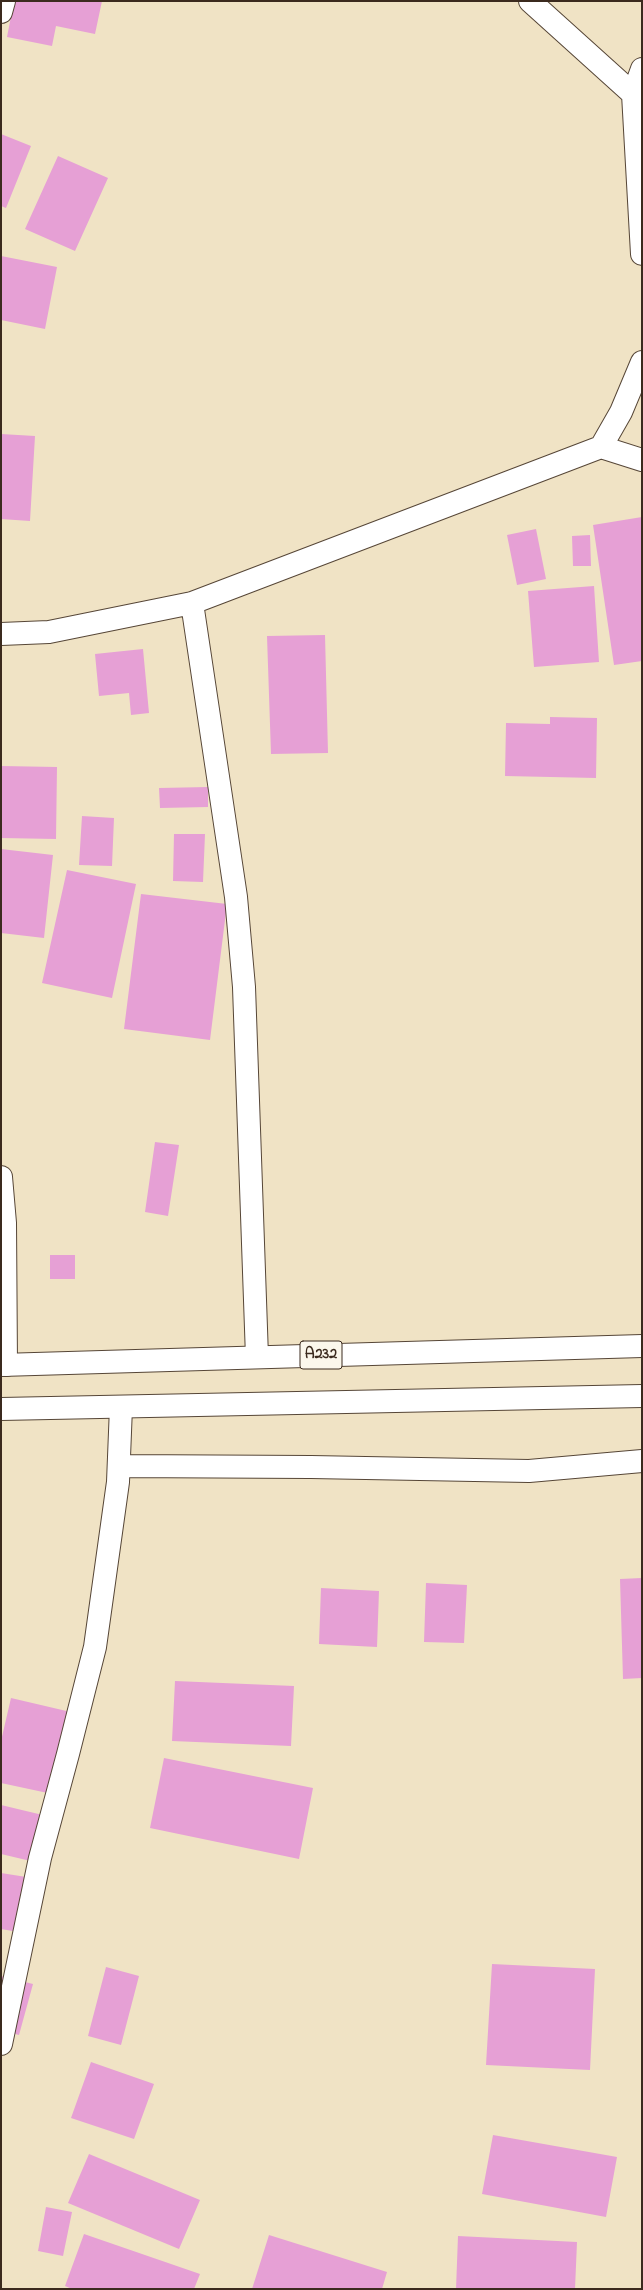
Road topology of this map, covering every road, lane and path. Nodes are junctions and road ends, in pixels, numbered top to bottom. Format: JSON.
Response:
{"nodes":[{"id":1,"x":4,"y":1,"type":"edge"},
{"id":2,"x":530,"y":1,"type":"edge"},
{"id":3,"x":1,"y":12,"type":"edge"},
{"id":4,"x":642,"y":69,"type":"edge"},
{"id":5,"x":633,"y":94,"type":"junction"},
{"id":6,"x":642,"y":254,"type":"edge"},
{"id":7,"x":642,"y":362,"type":"edge"},
{"id":8,"x":601,"y":447,"type":"junction"},
{"id":9,"x":642,"y":460,"type":"edge"},
{"id":10,"x":192,"y":603,"type":"junction"},
{"id":11,"x":1,"y":634,"type":"edge"},
{"id":12,"x":1,"y":1177,"type":"edge"},
{"id":13,"x":642,"y":1346,"type":"edge"},
{"id":14,"x":257,"y":1357,"type":"junction"},
{"id":15,"x":4,"y":1365,"type":"edge"},
{"id":16,"x":642,"y":1396,"type":"edge"},
{"id":17,"x":121,"y":1407,"type":"junction"},
{"id":18,"x":1,"y":1409,"type":"edge"},
{"id":19,"x":642,"y":1460,"type":"edge"},
{"id":20,"x":119,"y":1466,"type":"junction"},
{"id":21,"x":1,"y":2044,"type":"edge"}],
"edges":[{"from":1,"to":3,"type":"main road"},
{"from":2,"to":5,"type":"main road"},
{"from":4,"to":5,"type":"main road"},
{"from":5,"to":6,"type":"main road"},
{"from":7,"to":8,"type":"main road"},
{"from":8,"to":9,"type":"main road"},
{"from":8,"to":10,"type":"main road"},
{"from":10,"to":11,"type":"main road"},
{"from":10,"to":14,"type":"main road"},
{"from":12,"to":15,"type":"main road"},
{"from":13,"to":14,"type":"main road","number":"A232"},
{"from":14,"to":15,"type":"main road","number":"A232"},
{"from":16,"to":17,"type":"main road"},
{"from":17,"to":18,"type":"main road"},
{"from":17,"to":20,"type":"main road"},
{"from":19,"to":20,"type":"main road"},
{"from":20,"to":21,"type":"main road"}]}
